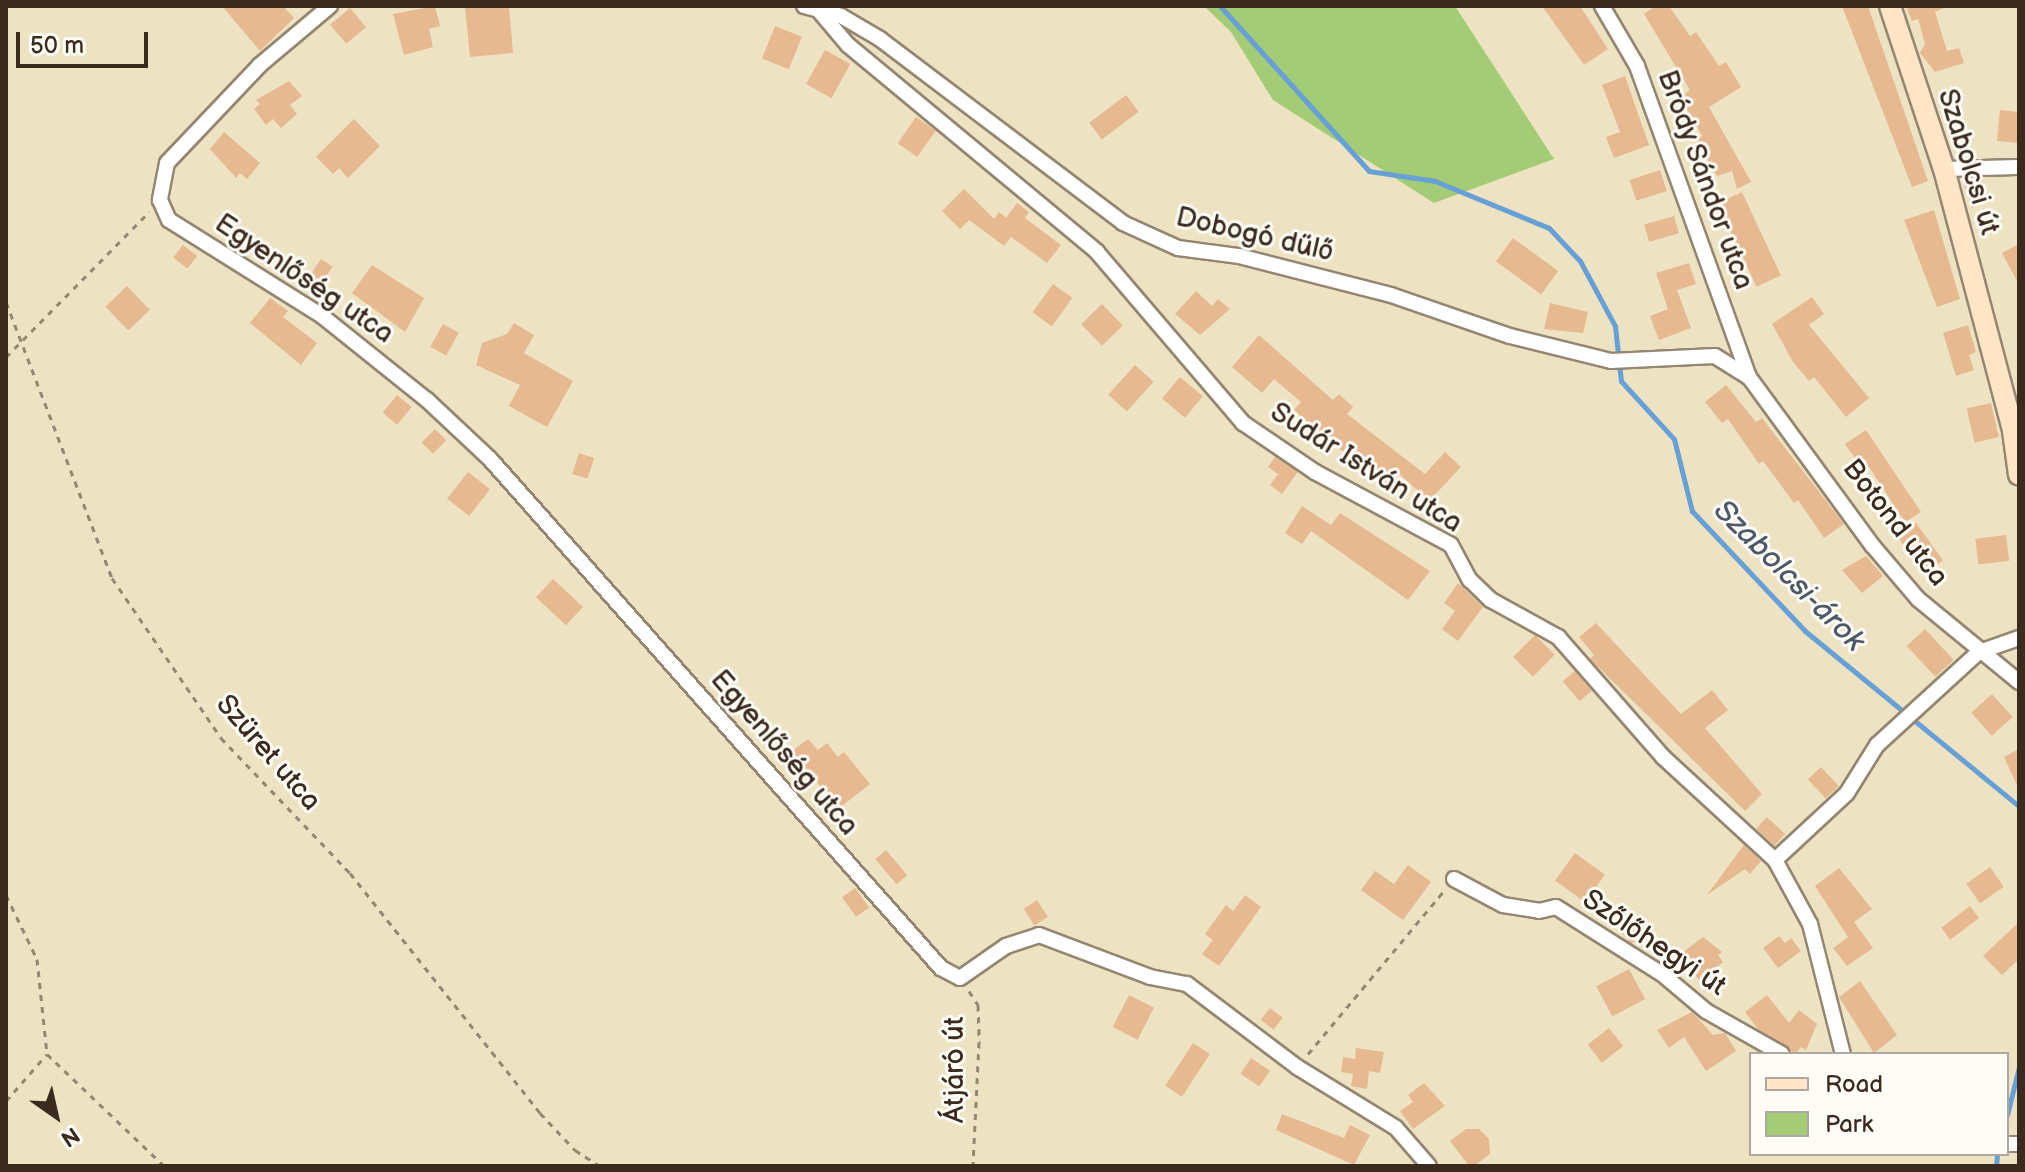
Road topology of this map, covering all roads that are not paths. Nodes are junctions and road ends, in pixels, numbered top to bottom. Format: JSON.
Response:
{"nodes":[{"id":1,"x":330,"y":6,"type":"edge"},
{"id":2,"x":1602,"y":6,"type":"edge"},
{"id":3,"x":1890,"y":6,"type":"edge"},
{"id":4,"x":813,"y":7,"type":"edge"},
{"id":5,"x":2019,"y":167,"type":"edge"},
{"id":6,"x":1944,"y":169,"type":"junction"},
{"id":7,"x":1749,"y":377,"type":"junction"},
{"id":8,"x":2016,"y":430,"type":"edge"},
{"id":9,"x":2019,"y":475,"type":"edge"},
{"id":10,"x":2019,"y":638,"type":"edge"},
{"id":11,"x":1979,"y":652,"type":"junction"},
{"id":12,"x":2019,"y":682,"type":"edge"},
{"id":13,"x":1775,"y":860,"type":"junction"},
{"id":14,"x":1454,"y":879,"type":"road end"},
{"id":15,"x":1778,"y":1052,"type":"edge"},
{"id":16,"x":1842,"y":1052,"type":"edge"},
{"id":17,"x":1429,"y":1166,"type":"edge"}],
"edges":[{"from":1,"to":17,"type":"street","name":"Egyenlőség utca"},
{"from":2,"to":7,"type":"street","name":"Bródy Sándor utca"},
{"from":3,"to":6,"type":"street","name":"Szabolcsi út"},
{"from":4,"to":7,"type":"street","name":"Dobogó dűlő"},
{"from":4,"to":13,"type":"street","name":"Sudár István utca"},
{"from":5,"to":6,"type":"street"},
{"from":6,"to":8,"type":"street","name":"Szabolcsi út"},
{"from":7,"to":11,"type":"street","name":"Botond utca"},
{"from":8,"to":9,"type":"street","name":"Szabolcsi út"},
{"from":10,"to":11,"type":"street"},
{"from":11,"to":12,"type":"street","name":"Botond utca"},
{"from":11,"to":13,"type":"street"},
{"from":13,"to":16,"type":"street","name":"Sudár István utca"},
{"from":14,"to":15,"type":"street","name":"Szőlőhegyi út"}]}
